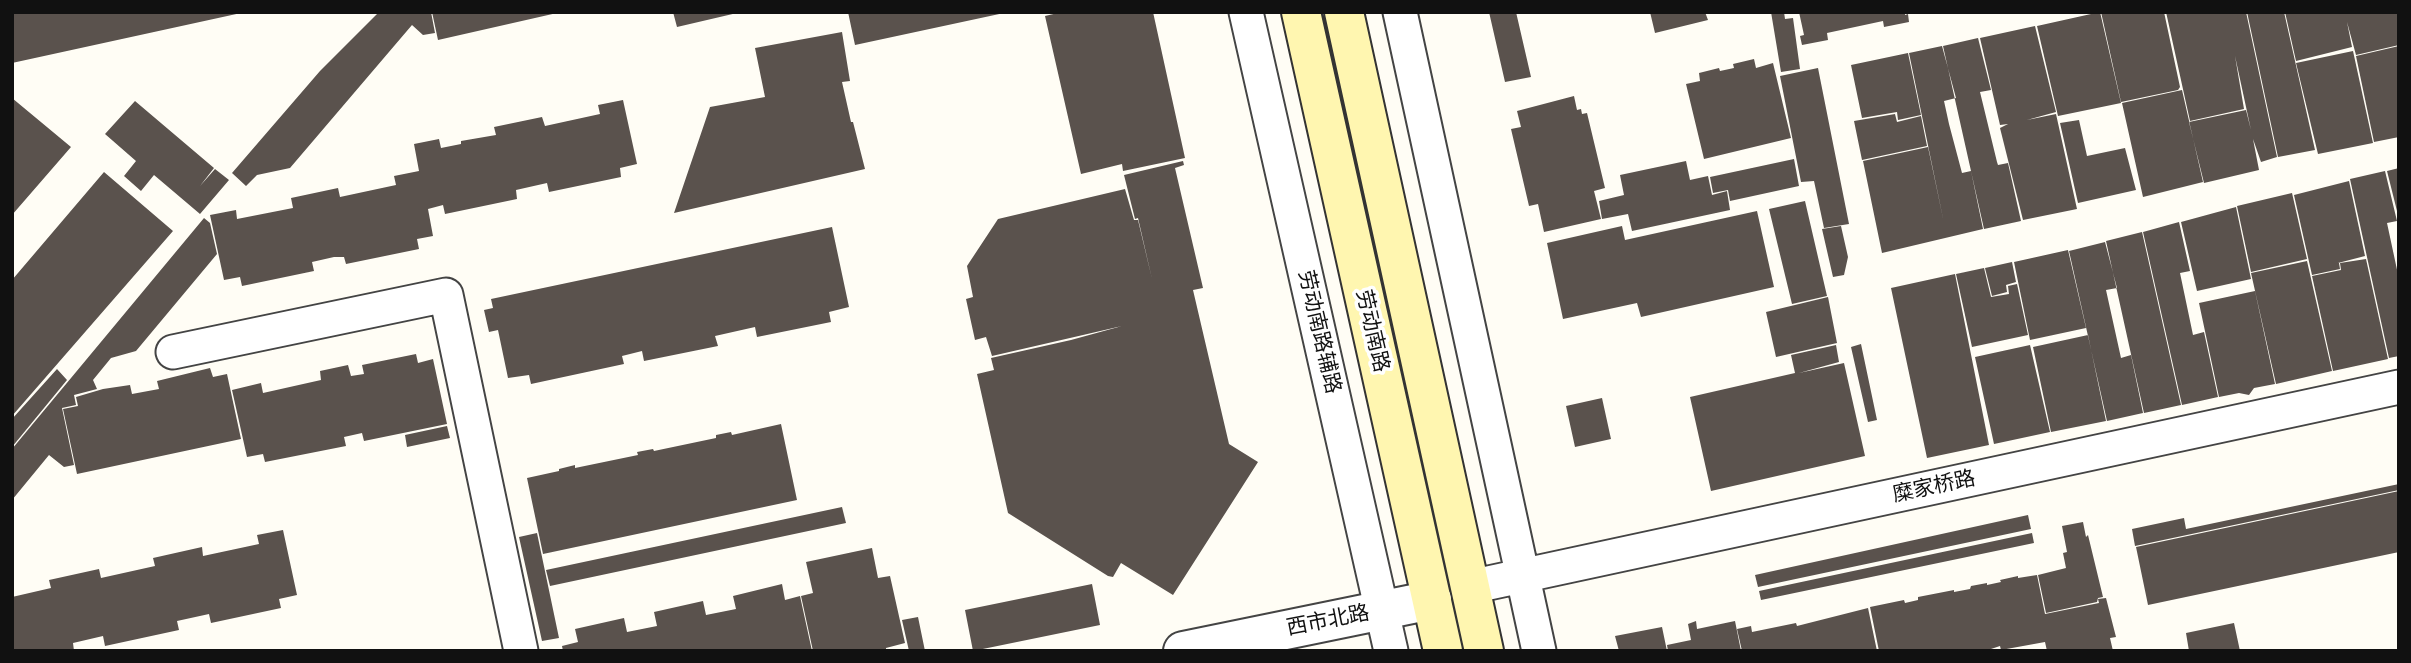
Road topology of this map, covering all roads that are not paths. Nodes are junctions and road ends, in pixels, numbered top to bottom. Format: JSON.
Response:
{"nodes":[{"id":1,"x":1246,"y":12,"type":"edge"},
{"id":2,"x":1301,"y":12,"type":"edge"},
{"id":3,"x":1344,"y":12,"type":"edge"},
{"id":4,"x":1400,"y":12,"type":"edge"},
{"id":5,"x":173,"y":352,"type":"dead end"},
{"id":6,"x":2399,"y":387,"type":"edge"},
{"id":7,"x":1523,"y":576,"type":"junction"},
{"id":8,"x":1470,"y":587,"type":"junction"},
{"id":9,"x":1432,"y":600,"type":"junction"},
{"id":10,"x":1382,"y":610,"type":"junction"},
{"id":11,"x":521,"y":651,"type":"edge"},
{"id":12,"x":1183,"y":651,"type":"edge"},
{"id":13,"x":1391,"y":651,"type":"edge"},
{"id":14,"x":1443,"y":651,"type":"edge"},
{"id":15,"x":1484,"y":651,"type":"edge"},
{"id":16,"x":1539,"y":651,"type":"edge"}],
"edges":[{"from":1,"to":10,"type":"street","name":"劳动南路辅路"},
{"from":2,"to":9,"type":"main road","name":"劳动南路"},
{"from":3,"to":8,"type":"main road","name":"劳动南路"},
{"from":4,"to":7,"type":"street"},
{"from":5,"to":11,"type":"street"},
{"from":6,"to":7,"type":"street","name":"糜家桥路"},
{"from":7,"to":8,"type":"street","name":"糜家桥路"},
{"from":7,"to":16,"type":"street"},
{"from":8,"to":15,"type":"main road","name":"劳动南路"},
{"from":9,"to":10,"type":"street","name":"西市北路"},
{"from":9,"to":14,"type":"main road","name":"劳动南路"},
{"from":10,"to":12,"type":"street","name":"西市北路"},
{"from":10,"to":13,"type":"street","name":"劳动南路辅路"}]}
